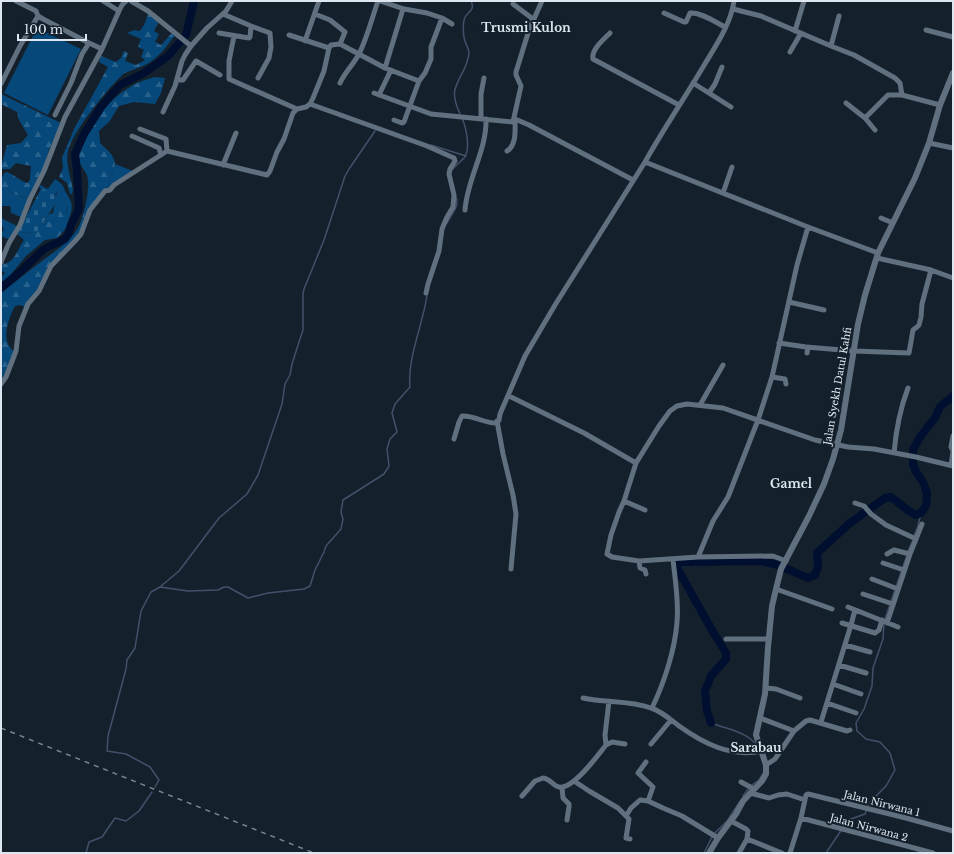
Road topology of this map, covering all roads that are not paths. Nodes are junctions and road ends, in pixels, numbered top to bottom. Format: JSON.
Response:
{"nodes":[{"id":1,"x":16,"y":1,"type":"edge"},
{"id":2,"x":103,"y":1,"type":"edge"},
{"id":3,"x":126,"y":1,"type":"edge"},
{"id":4,"x":131,"y":1,"type":"edge"},
{"id":5,"x":232,"y":1,"type":"edge"},
{"id":6,"x":319,"y":1,"type":"edge"},
{"id":7,"x":379,"y":1,"type":"edge"},
{"id":8,"x":542,"y":1,"type":"edge"},
{"id":9,"x":734,"y":1,"type":"edge"},
{"id":10,"x":804,"y":1,"type":"edge"},
{"id":11,"x":513,"y":4,"type":"dead end"},
{"id":12,"x":733,"y":8,"type":"junction"},
{"id":13,"x":403,"y":9,"type":"junction"},
{"id":14,"x":119,"y":10,"type":"junction"},
{"id":15,"x":664,"y":13,"type":"dead end"},
{"id":16,"x":223,"y":14,"type":"junction"},
{"id":17,"x":315,"y":14,"type":"junction"},
{"id":18,"x":38,"y":16,"type":"junction"},
{"id":19,"x":839,"y":16,"type":"dead end"},
{"id":20,"x":442,"y":18,"type":"junction"},
{"id":21,"x":534,"y":19,"type":"junction"},
{"id":22,"x":452,"y":24,"type":"dead end"},
{"id":23,"x":251,"y":26,"type":"junction"},
{"id":24,"x":725,"y":27,"type":"junction"},
{"id":25,"x":926,"y":30,"type":"dead end"},
{"id":26,"x":795,"y":31,"type":"junction"},
{"id":27,"x":219,"y":33,"type":"dead end"},
{"id":28,"x":610,"y":34,"type":"dead end"},
{"id":29,"x":801,"y":34,"type":"junction"},
{"id":30,"x":289,"y":35,"type":"dead end"},
{"id":31,"x":234,"y":36,"type":"junction"},
{"id":32,"x":953,"y":37,"type":"edge"},
{"id":33,"x":305,"y":41,"type":"junction"},
{"id":34,"x":89,"y":43,"type":"junction"},
{"id":35,"x":189,"y":44,"type":"junction"},
{"id":36,"x":340,"y":44,"type":"junction"},
{"id":37,"x":831,"y":46,"type":"junction"},
{"id":38,"x":329,"y":48,"type":"junction"},
{"id":39,"x":102,"y":49,"type":"junction"},
{"id":40,"x":790,"y":52,"type":"dead end"},
{"id":41,"x":359,"y":54,"type":"junction"},
{"id":42,"x":722,"y":67,"type":"dead end"},
{"id":43,"x":385,"y":68,"type":"junction"},
{"id":44,"x":391,"y":70,"type":"junction"},
{"id":45,"x":953,"y":73,"type":"edge"},
{"id":46,"x":220,"y":75,"type":"dead end"},
{"id":47,"x":258,"y":78,"type":"dead end"},
{"id":48,"x":484,"y":78,"type":"dead end"},
{"id":49,"x":177,"y":80,"type":"junction"},
{"id":50,"x":419,"y":81,"type":"junction"},
{"id":51,"x":340,"y":83,"type":"dead end"},
{"id":52,"x":693,"y":83,"type":"junction"},
{"id":53,"x":1,"y":84,"type":"edge"},
{"id":54,"x":709,"y":93,"type":"junction"},
{"id":55,"x":902,"y":95,"type":"junction"},
{"id":56,"x":846,"y":103,"type":"dead end"},
{"id":57,"x":310,"y":104,"type":"junction"},
{"id":58,"x":679,"y":105,"type":"junction"},
{"id":59,"x":940,"y":105,"type":"junction"},
{"id":60,"x":410,"y":107,"type":"junction"},
{"id":61,"x":732,"y":108,"type":"dead end"},
{"id":62,"x":297,"y":109,"type":"junction"},
{"id":63,"x":163,"y":112,"type":"dead end"},
{"id":64,"x":55,"y":114,"type":"dead end"},
{"id":65,"x":865,"y":118,"type":"junction"},
{"id":66,"x":484,"y":119,"type":"junction"},
{"id":67,"x":394,"y":120,"type":"dead end"},
{"id":68,"x":515,"y":120,"type":"junction"},
{"id":69,"x":140,"y":129,"type":"dead end"},
{"id":70,"x":875,"y":130,"type":"dead end"},
{"id":71,"x":236,"y":133,"type":"dead end"},
{"id":72,"x":132,"y":136,"type":"dead end"},
{"id":73,"x":929,"y":143,"type":"junction"},
{"id":74,"x":953,"y":148,"type":"edge"},
{"id":75,"x":167,"y":151,"type":"junction"},
{"id":76,"x":507,"y":151,"type":"dead end"},
{"id":77,"x":160,"y":156,"type":"junction"},
{"id":78,"x":645,"y":162,"type":"junction"},
{"id":79,"x":223,"y":164,"type":"junction"},
{"id":80,"x":732,"y":167,"type":"dead end"},
{"id":81,"x":633,"y":180,"type":"junction"},
{"id":82,"x":723,"y":193,"type":"junction"},
{"id":83,"x":465,"y":210,"type":"dead end"},
{"id":84,"x":881,"y":218,"type":"dead end"},
{"id":85,"x":893,"y":223,"type":"junction"},
{"id":86,"x":808,"y":227,"type":"junction"},
{"id":87,"x":877,"y":255,"type":"junction"},
{"id":88,"x":1,"y":262,"type":"edge"},
{"id":89,"x":931,"y":270,"type":"junction"},
{"id":90,"x":953,"y":278,"type":"edge"},
{"id":91,"x":426,"y":293,"type":"dead end"},
{"id":92,"x":789,"y":302,"type":"junction"},
{"id":93,"x":824,"y":310,"type":"dead end"},
{"id":94,"x":779,"y":343,"type":"junction"},
{"id":95,"x":808,"y":347,"type":"junction"},
{"id":96,"x":854,"y":350,"type":"junction"},
{"id":97,"x":807,"y":353,"type":"dead end"},
{"id":98,"x":723,"y":365,"type":"dead end"},
{"id":99,"x":772,"y":376,"type":"junction"},
{"id":100,"x":1,"y":384,"type":"edge"},
{"id":101,"x":786,"y":384,"type":"dead end"},
{"id":102,"x":908,"y":388,"type":"dead end"},
{"id":103,"x":508,"y":396,"type":"junction"},
{"id":104,"x":700,"y":405,"type":"junction"},
{"id":105,"x":758,"y":420,"type":"junction"},
{"id":106,"x":497,"y":421,"type":"junction"},
{"id":107,"x":953,"y":436,"type":"edge"},
{"id":108,"x":454,"y":439,"type":"dead end"},
{"id":109,"x":838,"y":445,"type":"junction"},
{"id":110,"x":953,"y":452,"type":"edge"},
{"id":111,"x":894,"y":453,"type":"junction"},
{"id":112,"x":636,"y":463,"type":"junction"},
{"id":113,"x":952,"y":465,"type":"edge"},
{"id":114,"x":624,"y":501,"type":"junction"},
{"id":115,"x":855,"y":503,"type":"dead end"},
{"id":116,"x":645,"y":510,"type":"dead end"},
{"id":117,"x":922,"y":524,"type":"dead end"},
{"id":118,"x":914,"y":538,"type":"junction"},
{"id":119,"x":887,"y":554,"type":"dead end"},
{"id":120,"x":908,"y":554,"type":"junction"},
{"id":121,"x":698,"y":557,"type":"junction"},
{"id":122,"x":673,"y":560,"type":"junction"},
{"id":123,"x":639,"y":561,"type":"junction"},
{"id":124,"x":786,"y":561,"type":"junction"},
{"id":125,"x":883,"y":563,"type":"dead end"},
{"id":126,"x":511,"y":569,"type":"dead end"},
{"id":127,"x":901,"y":569,"type":"junction"},
{"id":128,"x":646,"y":574,"type":"dead end"},
{"id":129,"x":872,"y":579,"type":"dead end"},
{"id":130,"x":896,"y":588,"type":"junction"},
{"id":131,"x":776,"y":589,"type":"junction"},
{"id":132,"x":863,"y":594,"type":"dead end"},
{"id":133,"x":891,"y":603,"type":"junction"},
{"id":134,"x":848,"y":607,"type":"dead end"},
{"id":135,"x":832,"y":609,"type":"dead end"},
{"id":136,"x":855,"y":610,"type":"junction"},
{"id":137,"x":885,"y":621,"type":"junction"},
{"id":138,"x":842,"y":622,"type":"dead end"},
{"id":139,"x":851,"y":625,"type":"junction"},
{"id":140,"x":898,"y":627,"type":"dead end"},
{"id":141,"x":726,"y":639,"type":"dead end"},
{"id":142,"x":769,"y":639,"type":"junction"},
{"id":143,"x":845,"y":645,"type":"junction"},
{"id":144,"x":870,"y":652,"type":"dead end"},
{"id":145,"x":839,"y":665,"type":"junction"},
{"id":146,"x":866,"y":673,"type":"dead end"},
{"id":147,"x":833,"y":684,"type":"junction"},
{"id":148,"x":766,"y":688,"type":"junction"},
{"id":149,"x":862,"y":694,"type":"dead end"},
{"id":150,"x":583,"y":698,"type":"dead end"},
{"id":151,"x":800,"y":698,"type":"dead end"},
{"id":152,"x":609,"y":701,"type":"junction"},
{"id":153,"x":827,"y":703,"type":"junction"},
{"id":154,"x":652,"y":708,"type":"junction"},
{"id":155,"x":856,"y":713,"type":"dead end"},
{"id":156,"x":760,"y":718,"type":"junction"},
{"id":157,"x":671,"y":720,"type":"junction"},
{"id":158,"x":820,"y":722,"type":"junction"},
{"id":159,"x":850,"y":730,"type":"dead end"},
{"id":160,"x":794,"y":731,"type":"junction"},
{"id":161,"x":625,"y":744,"type":"dead end"},
{"id":162,"x":651,"y":744,"type":"dead end"},
{"id":163,"x":606,"y":745,"type":"junction"},
{"id":164,"x":760,"y":752,"type":"junction"},
{"id":165,"x":646,"y":762,"type":"dead end"},
{"id":166,"x":766,"y":765,"type":"junction"},
{"id":167,"x":574,"y":781,"type":"junction"},
{"id":168,"x":742,"y":782,"type":"dead end"},
{"id":169,"x":562,"y":787,"type":"junction"},
{"id":170,"x":751,"y":789,"type":"junction"},
{"id":171,"x":522,"y":796,"type":"dead end"},
{"id":172,"x":806,"y":798,"type":"junction"},
{"id":173,"x":648,"y":801,"type":"junction"},
{"id":174,"x":626,"y":816,"type":"junction"},
{"id":175,"x":801,"y":818,"type":"junction"},
{"id":176,"x":567,"y":820,"type":"dead end"},
{"id":177,"x":731,"y":821,"type":"junction"},
{"id":178,"x":953,"y":831,"type":"edge"},
{"id":179,"x":715,"y":836,"type":"junction"},
{"id":180,"x":630,"y":839,"type":"dead end"},
{"id":181,"x":747,"y":839,"type":"junction"},
{"id":182,"x":709,"y":853,"type":"edge"},
{"id":183,"x":739,"y":853,"type":"edge"},
{"id":184,"x":782,"y":853,"type":"edge"},
{"id":185,"x":790,"y":853,"type":"edge"},
{"id":186,"x":933,"y":853,"type":"edge"}],
"edges":[{"from":1,"to":18,"type":"street"},
{"from":2,"to":14,"type":"street"},
{"from":3,"to":14,"type":"street"},
{"from":4,"to":35,"type":"street"},
{"from":5,"to":16,"type":"street"},
{"from":6,"to":17,"type":"street"},
{"from":7,"to":13,"type":"street"},
{"from":7,"to":41,"type":"street"},
{"from":8,"to":21,"type":"street"},
{"from":9,"to":12,"type":"street"},
{"from":10,"to":26,"type":"street"},
{"from":11,"to":21,"type":"street"},
{"from":12,"to":24,"type":"street"},
{"from":12,"to":26,"type":"street"},
{"from":13,"to":20,"type":"street"},
{"from":13,"to":43,"type":"street"},
{"from":14,"to":39,"type":"street"},
{"from":15,"to":24,"type":"street"},
{"from":16,"to":23,"type":"street"},
{"from":16,"to":35,"type":"street"},
{"from":17,"to":33,"type":"street"},
{"from":17,"to":36,"type":"street"},
{"from":18,"to":34,"type":"street"},
{"from":18,"to":53,"type":"street"},
{"from":19,"to":37,"type":"street"},
{"from":20,"to":22,"type":"street"},
{"from":20,"to":50,"type":"street"},
{"from":21,"to":68,"type":"street"},
{"from":23,"to":31,"type":"street"},
{"from":23,"to":47,"type":"street"},
{"from":24,"to":52,"type":"street"},
{"from":25,"to":32,"type":"street"},
{"from":26,"to":29,"type":"street"},
{"from":27,"to":31,"type":"street"},
{"from":28,"to":58,"type":"street"},
{"from":29,"to":37,"type":"street"},
{"from":29,"to":40,"type":"street"},
{"from":30,"to":33,"type":"street"},
{"from":31,"to":62,"type":"street"},
{"from":33,"to":38,"type":"street"},
{"from":34,"to":39,"type":"street"},
{"from":34,"to":64,"type":"street"},
{"from":35,"to":49,"type":"street"},
{"from":36,"to":38,"type":"street"},
{"from":36,"to":41,"type":"street"},
{"from":37,"to":55,"type":"street"},
{"from":38,"to":57,"type":"street"},
{"from":39,"to":88,"type":"street"},
{"from":41,"to":43,"type":"street"},
{"from":41,"to":51,"type":"street"},
{"from":42,"to":54,"type":"street"},
{"from":43,"to":44,"type":"street"},
{"from":44,"to":50,"type":"street"},
{"from":44,"to":60,"type":"street"},
{"from":45,"to":59,"type":"street","name":"Jalan Syekh Datul Kahfi"},
{"from":46,"to":49,"type":"street"},
{"from":48,"to":66,"type":"street"},
{"from":49,"to":63,"type":"street"},
{"from":50,"to":60,"type":"street"},
{"from":52,"to":54,"type":"street"},
{"from":52,"to":58,"type":"street"},
{"from":54,"to":61,"type":"street"},
{"from":55,"to":59,"type":"street"},
{"from":55,"to":65,"type":"street"},
{"from":56,"to":65,"type":"street"},
{"from":57,"to":62,"type":"street"},
{"from":57,"to":91,"type":"street"},
{"from":58,"to":78,"type":"street"},
{"from":59,"to":73,"type":"street","name":"Jalan Syekh Datul Kahfi"},
{"from":60,"to":66,"type":"street"},
{"from":60,"to":67,"type":"street"},
{"from":62,"to":79,"type":"street"},
{"from":65,"to":70,"type":"street"},
{"from":66,"to":68,"type":"street"},
{"from":66,"to":83,"type":"street"},
{"from":68,"to":76,"type":"street"},
{"from":68,"to":81,"type":"street"},
{"from":69,"to":75,"type":"street"},
{"from":71,"to":79,"type":"street"},
{"from":72,"to":77,"type":"street"},
{"from":73,"to":74,"type":"street"},
{"from":73,"to":85,"type":"street","name":"Jalan Syekh Datul Kahfi"},
{"from":75,"to":77,"type":"street"},
{"from":75,"to":79,"type":"street"},
{"from":77,"to":100,"type":"street"},
{"from":78,"to":81,"type":"street"},
{"from":78,"to":82,"type":"street"},
{"from":80,"to":82,"type":"street"},
{"from":81,"to":103,"type":"street"},
{"from":82,"to":86,"type":"street"},
{"from":84,"to":85,"type":"street"},
{"from":85,"to":87,"type":"street","name":"Jalan Syekh Datul Kahfi"},
{"from":86,"to":87,"type":"street"},
{"from":86,"to":92,"type":"street"},
{"from":87,"to":89,"type":"street"},
{"from":87,"to":96,"type":"street","name":"Jalan Syekh Datul Kahfi"},
{"from":89,"to":90,"type":"street"},
{"from":89,"to":96,"type":"street"},
{"from":92,"to":93,"type":"street"},
{"from":92,"to":94,"type":"street"},
{"from":94,"to":95,"type":"street"},
{"from":94,"to":99,"type":"street"},
{"from":95,"to":96,"type":"street"},
{"from":95,"to":97,"type":"street"},
{"from":96,"to":109,"type":"street","name":"Jalan Syekh Datul Kahfi"},
{"from":98,"to":104,"type":"street"},
{"from":99,"to":101,"type":"street"},
{"from":99,"to":105,"type":"street"},
{"from":102,"to":111,"type":"street"},
{"from":103,"to":106,"type":"street"},
{"from":103,"to":112,"type":"street"},
{"from":104,"to":105,"type":"street"},
{"from":104,"to":112,"type":"street"},
{"from":105,"to":109,"type":"street"},
{"from":105,"to":121,"type":"street"},
{"from":106,"to":108,"type":"street"},
{"from":106,"to":126,"type":"street"},
{"from":107,"to":110,"type":"street"},
{"from":109,"to":111,"type":"street"},
{"from":109,"to":124,"type":"street","name":"Jalan Syekh Datul Kahfi"},
{"from":110,"to":113,"type":"street"},
{"from":111,"to":113,"type":"street"},
{"from":112,"to":114,"type":"street"},
{"from":114,"to":116,"type":"street"},
{"from":114,"to":123,"type":"street"},
{"from":115,"to":118,"type":"street"},
{"from":117,"to":118,"type":"street"},
{"from":118,"to":120,"type":"street"},
{"from":119,"to":120,"type":"street"},
{"from":120,"to":127,"type":"street"},
{"from":121,"to":122,"type":"street"},
{"from":121,"to":124,"type":"street"},
{"from":122,"to":123,"type":"street"},
{"from":122,"to":154,"type":"street"},
{"from":123,"to":128,"type":"street"},
{"from":124,"to":131,"type":"street","name":"Jalan Syekh Datul Kahfi"},
{"from":125,"to":127,"type":"street"},
{"from":127,"to":130,"type":"street"},
{"from":129,"to":130,"type":"street"},
{"from":130,"to":133,"type":"street"},
{"from":131,"to":135,"type":"street"},
{"from":131,"to":142,"type":"street","name":"Jalan Syekh Datul Kahfi"},
{"from":132,"to":133,"type":"street"},
{"from":133,"to":137,"type":"street"},
{"from":134,"to":136,"type":"street"},
{"from":136,"to":137,"type":"street"},
{"from":136,"to":139,"type":"street"},
{"from":137,"to":139,"type":"street"},
{"from":137,"to":140,"type":"street"},
{"from":138,"to":139,"type":"street"},
{"from":139,"to":143,"type":"street"},
{"from":141,"to":142,"type":"street"},
{"from":142,"to":148,"type":"street","name":"Jalan Syekh Datul Kahfi"},
{"from":143,"to":144,"type":"street"},
{"from":143,"to":145,"type":"street"},
{"from":145,"to":146,"type":"street"},
{"from":145,"to":147,"type":"street"},
{"from":147,"to":149,"type":"street"},
{"from":147,"to":153,"type":"street"},
{"from":148,"to":151,"type":"street"},
{"from":148,"to":156,"type":"street","name":"Jalan Syekh Datul Kahfi"},
{"from":150,"to":152,"type":"street"},
{"from":152,"to":154,"type":"street"},
{"from":152,"to":163,"type":"street"},
{"from":153,"to":155,"type":"street"},
{"from":153,"to":158,"type":"street"},
{"from":154,"to":157,"type":"street"},
{"from":156,"to":160,"type":"street"},
{"from":156,"to":164,"type":"street","name":"Jalan Syekh Datul Kahfi"},
{"from":157,"to":162,"type":"street"},
{"from":157,"to":164,"type":"street"},
{"from":158,"to":159,"type":"street"},
{"from":158,"to":160,"type":"street"},
{"from":160,"to":166,"type":"street"},
{"from":161,"to":163,"type":"street"},
{"from":163,"to":167,"type":"street"},
{"from":164,"to":166,"type":"street","name":"Jalan Syekh Datul Kahfi"},
{"from":165,"to":173,"type":"street"},
{"from":166,"to":170,"type":"street"},
{"from":167,"to":169,"type":"street"},
{"from":167,"to":174,"type":"street"},
{"from":168,"to":170,"type":"street","name":"Jalan Nirwana 1"},
{"from":169,"to":171,"type":"street"},
{"from":169,"to":176,"type":"street"},
{"from":170,"to":172,"type":"street","name":"Jalan Nirwana 1"},
{"from":170,"to":177,"type":"street"},
{"from":172,"to":175,"type":"street"},
{"from":172,"to":178,"type":"street","name":"Jalan Nirwana 1"},
{"from":173,"to":174,"type":"street"},
{"from":173,"to":179,"type":"street"},
{"from":174,"to":180,"type":"street"},
{"from":175,"to":185,"type":"street"},
{"from":175,"to":186,"type":"street","name":"Jalan Nirwana 2"},
{"from":177,"to":179,"type":"street"},
{"from":177,"to":181,"type":"street"},
{"from":179,"to":182,"type":"street"},
{"from":181,"to":183,"type":"street"},
{"from":181,"to":184,"type":"street"}]}
